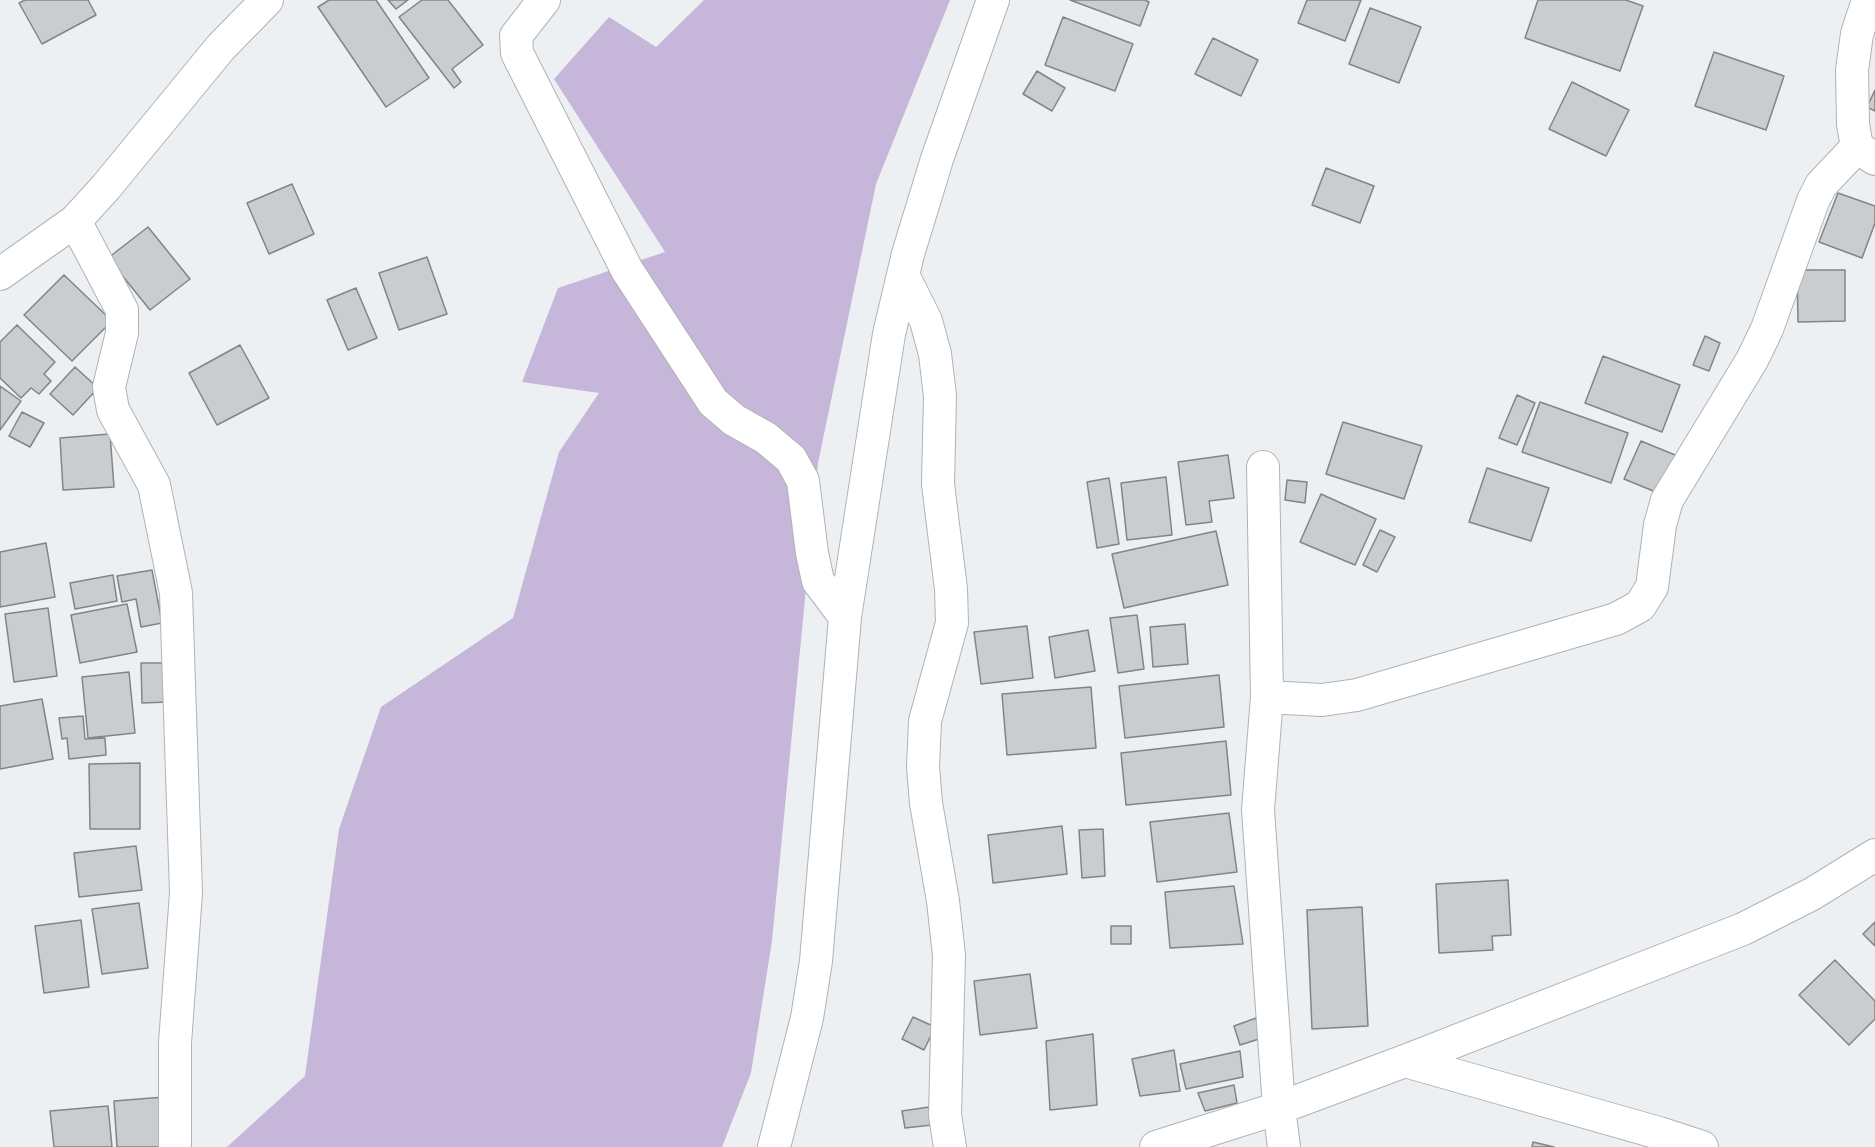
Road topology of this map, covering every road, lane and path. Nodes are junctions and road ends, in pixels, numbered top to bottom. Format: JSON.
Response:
{"nodes":[{"id":1,"x":267,"y":0,"type":"edge"},
{"id":2,"x":544,"y":0,"type":"edge"},
{"id":3,"x":993,"y":0,"type":"edge"},
{"id":4,"x":1869,"y":0,"type":"edge"},
{"id":5,"x":1866,"y":153,"type":"edge"},
{"id":6,"x":75,"y":220,"type":"junction"},
{"id":7,"x":0,"y":274,"type":"edge"},
{"id":8,"x":903,"y":275,"type":"junction"},
{"id":9,"x":1263,"y":466,"type":"dead end"},
{"id":10,"x":845,"y":617,"type":"junction"},
{"id":11,"x":1267,"y":697,"type":"junction"},
{"id":12,"x":1875,"y":855,"type":"edge"},
{"id":13,"x":1406,"y":1061,"type":"junction"},
{"id":14,"x":1279,"y":1108,"type":"junction"},
{"id":15,"x":1656,"y":1140,"type":"edge"},
{"id":16,"x":175,"y":1147,"type":"edge"},
{"id":17,"x":774,"y":1147,"type":"edge"},
{"id":18,"x":950,"y":1147,"type":"edge"},
{"id":19,"x":1156,"y":1147,"type":"edge"},
{"id":20,"x":1284,"y":1147,"type":"edge"},
{"id":21,"x":1702,"y":1147,"type":"edge"}],
"edges":[{"from":1,"to":6,"type":"street"},
{"from":2,"to":10,"type":"street"},
{"from":3,"to":8,"type":"street"},
{"from":4,"to":5,"type":"street"},
{"from":5,"to":11,"type":"street"},
{"from":6,"to":7,"type":"street"},
{"from":6,"to":16,"type":"street"},
{"from":8,"to":10,"type":"street"},
{"from":8,"to":18,"type":"street"},
{"from":9,"to":11,"type":"street"},
{"from":10,"to":17,"type":"street"},
{"from":11,"to":14,"type":"street"},
{"from":12,"to":13,"type":"street"},
{"from":13,"to":14,"type":"street"},
{"from":13,"to":15,"type":"street"},
{"from":14,"to":19,"type":"street"},
{"from":14,"to":20,"type":"street"},
{"from":15,"to":21,"type":"street"}]}
